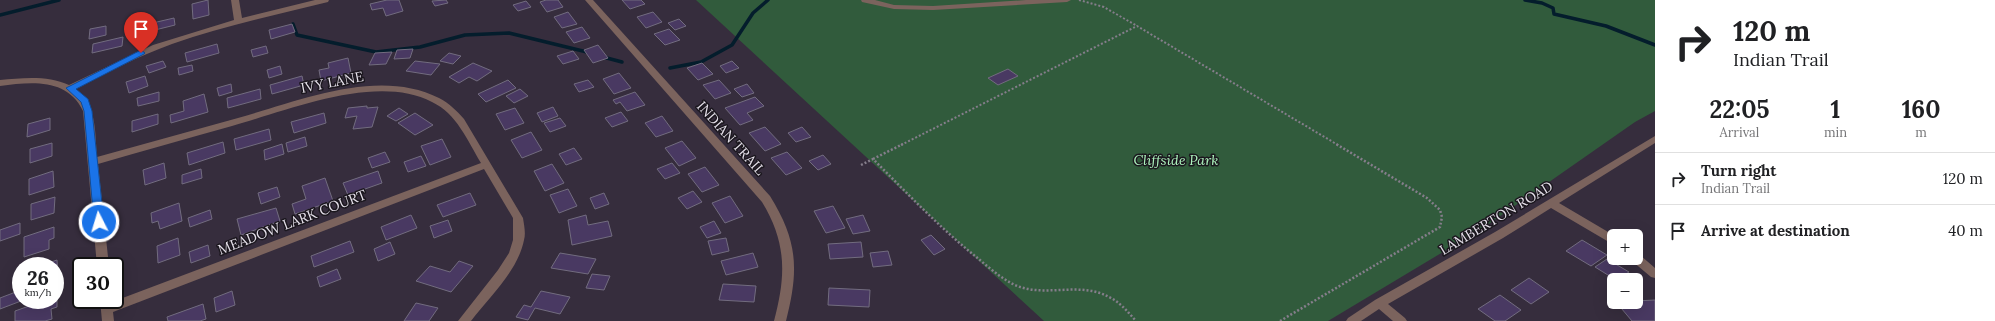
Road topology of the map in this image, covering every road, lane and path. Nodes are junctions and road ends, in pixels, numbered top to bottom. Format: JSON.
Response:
{"nodes":[{"id":1,"x":235,"y":0,"type":"edge"},
{"id":2,"x":325,"y":0,"type":"edge"},
{"id":3,"x":589,"y":0,"type":"edge"},
{"id":4,"x":865,"y":0,"type":"edge"},
{"id":5,"x":1067,"y":0,"type":"edge"},
{"id":6,"x":1079,"y":0,"type":"edge"},
{"id":7,"x":1091,"y":1,"type":"edge"},
{"id":8,"x":239,"y":22,"type":"junction"},
{"id":9,"x":1137,"y":26,"type":"junction"},
{"id":10,"x":0,"y":83,"type":"edge"},
{"id":11,"x":70,"y":88,"type":"junction"},
{"id":12,"x":1655,"y":139,"type":"edge"},
{"id":13,"x":873,"y":159,"type":"junction"},
{"id":14,"x":93,"y":162,"type":"junction"},
{"id":15,"x":487,"y":164,"type":"junction"},
{"id":16,"x":860,"y":165,"type":"dead end"},
{"id":17,"x":1551,"y":203,"type":"junction"},
{"id":18,"x":1607,"y":236,"type":"edge"},
{"id":19,"x":102,"y":257,"type":"edge"},
{"id":20,"x":1643,"y":264,"type":"edge"},
{"id":21,"x":1655,"y":274,"type":"edge"},
{"id":22,"x":124,"y":298,"type":"edge"},
{"id":23,"x":1379,"y":303,"type":"junction"},
{"id":24,"x":107,"y":309,"type":"edge"},
{"id":25,"x":108,"y":321,"type":"edge"},
{"id":26,"x":464,"y":321,"type":"edge"},
{"id":27,"x":780,"y":321,"type":"edge"},
{"id":28,"x":1136,"y":321,"type":"edge"},
{"id":29,"x":1280,"y":321,"type":"edge"},
{"id":30,"x":1352,"y":321,"type":"edge"},
{"id":31,"x":1401,"y":321,"type":"edge"}],
"edges":[{"from":1,"to":8,"type":"street"},
{"from":2,"to":8,"type":"street"},
{"from":3,"to":27,"type":"street","name":"INDIAN TRAIL"},
{"from":4,"to":5,"type":"street"},
{"from":6,"to":7,"type":"path"},
{"from":7,"to":9,"type":"path"},
{"from":8,"to":11,"type":"street"},
{"from":9,"to":13,"type":"path"},
{"from":9,"to":29,"type":"path"},
{"from":10,"to":11,"type":"street"},
{"from":11,"to":14,"type":"street"},
{"from":12,"to":17,"type":"street","name":"LAMBERTON ROAD"},
{"from":13,"to":16,"type":"path"},
{"from":13,"to":28,"type":"path"},
{"from":14,"to":15,"type":"street","name":"IVY LANE"},
{"from":14,"to":19,"type":"street"},
{"from":15,"to":22,"type":"street","name":"MEADOW LARK COURT"},
{"from":15,"to":26,"type":"street","name":"IVY LANE"},
{"from":17,"to":18,"type":"street"},
{"from":17,"to":23,"type":"street","name":"LAMBERTON ROAD"},
{"from":20,"to":21,"type":"street"},
{"from":23,"to":30,"type":"street","name":"LAMBERTON ROAD"},
{"from":23,"to":31,"type":"street"},
{"from":24,"to":25,"type":"street"}]}
